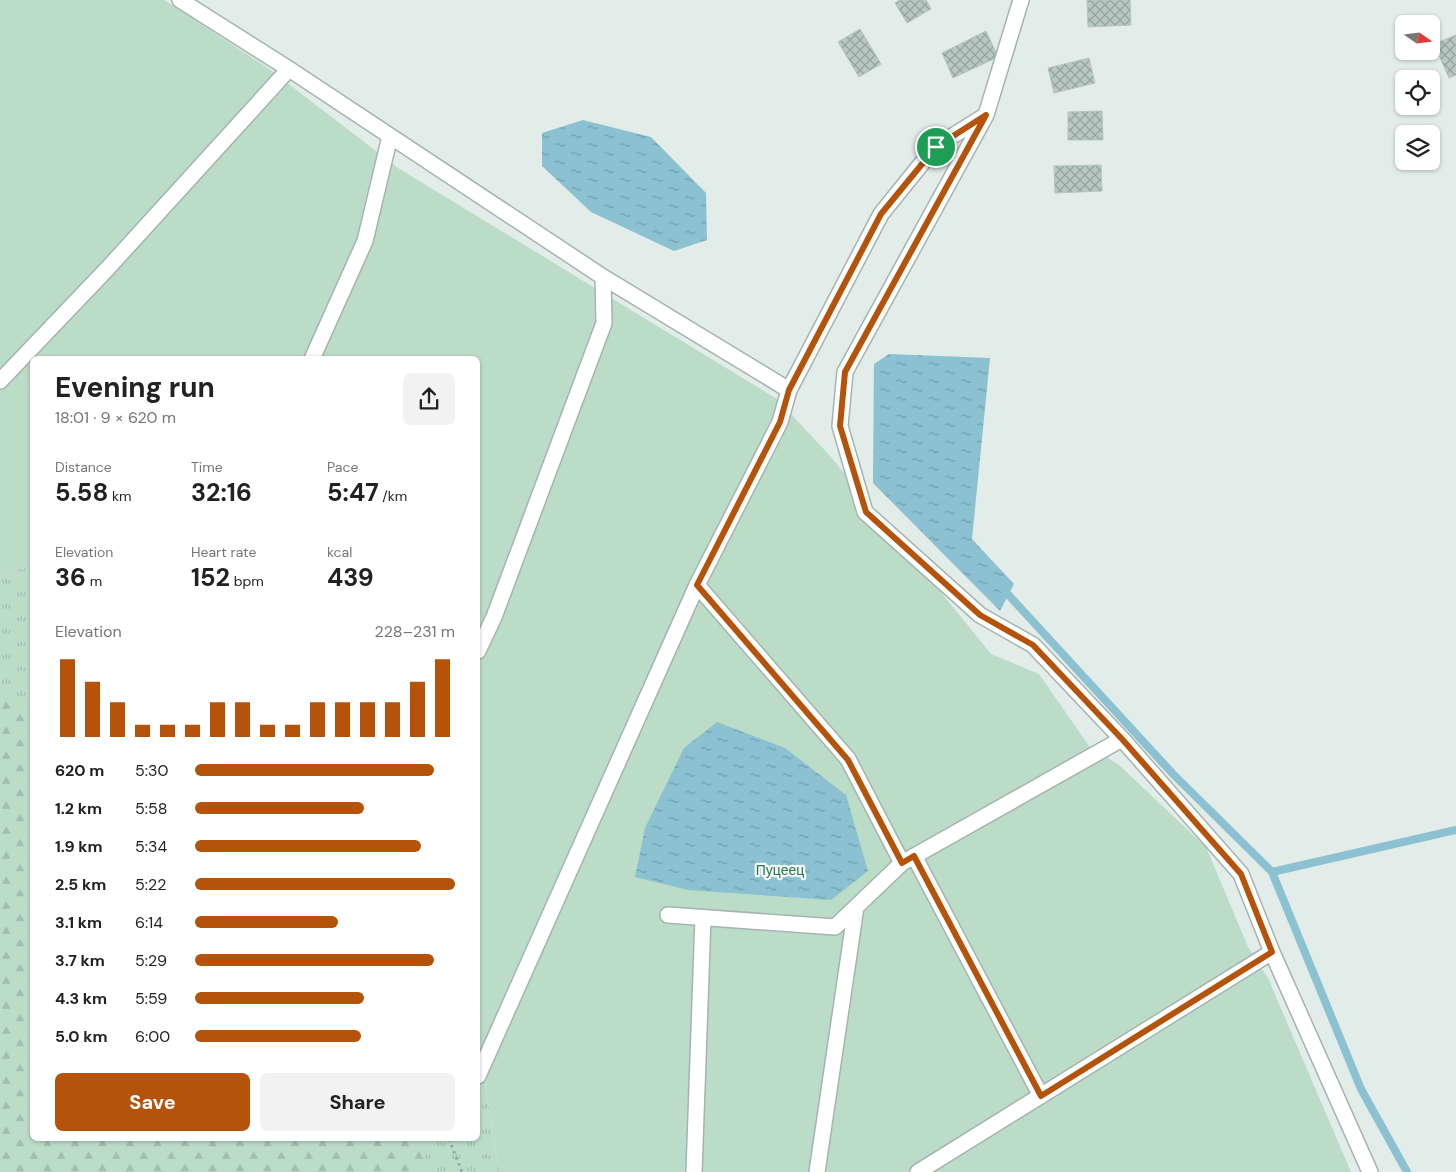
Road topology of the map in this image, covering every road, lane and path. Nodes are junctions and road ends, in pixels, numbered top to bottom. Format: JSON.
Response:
{"nodes":[{"id":1,"x":180,"y":0,"type":"edge"},
{"id":2,"x":1021,"y":0,"type":"edge"},
{"id":3,"x":289,"y":69,"type":"junction"},
{"id":4,"x":986,"y":115,"type":"junction"},
{"id":5,"x":390,"y":136,"type":"junction"},
{"id":6,"x":603,"y":277,"type":"junction"},
{"id":7,"x":313,"y":356,"type":"edge"},
{"id":8,"x":0,"y":381,"type":"edge"},
{"id":9,"x":789,"y":390,"type":"junction"},
{"id":10,"x":697,"y":585,"type":"junction"},
{"id":11,"x":480,"y":648,"type":"edge"},
{"id":12,"x":1122,"y":739,"type":"junction"},
{"id":13,"x":908,"y":859,"type":"junction"},
{"id":14,"x":856,"y":907,"type":"junction"},
{"id":15,"x":668,"y":915,"type":"dead end"},
{"id":16,"x":703,"y":918,"type":"junction"},
{"id":17,"x":1272,"y":952,"type":"junction"},
{"id":18,"x":480,"y":1072,"type":"edge"},
{"id":19,"x":1041,"y":1096,"type":"junction"},
{"id":20,"x":450,"y":1141,"type":"edge"},
{"id":21,"x":462,"y":1172,"type":"edge"},
{"id":22,"x":694,"y":1172,"type":"edge"},
{"id":23,"x":817,"y":1172,"type":"edge"},
{"id":24,"x":918,"y":1172,"type":"edge"},
{"id":25,"x":1370,"y":1172,"type":"edge"}],
"edges":[{"from":1,"to":3,"type":"lane"},
{"from":2,"to":4,"type":"lane"},
{"from":3,"to":5,"type":"lane"},
{"from":3,"to":8,"type":"lane"},
{"from":4,"to":9,"type":"lane"},
{"from":4,"to":12,"type":"lane"},
{"from":5,"to":6,"type":"lane"},
{"from":5,"to":7,"type":"lane"},
{"from":6,"to":9,"type":"lane"},
{"from":6,"to":11,"type":"lane"},
{"from":9,"to":10,"type":"lane"},
{"from":10,"to":13,"type":"lane"},
{"from":10,"to":18,"type":"lane"},
{"from":12,"to":13,"type":"lane"},
{"from":12,"to":17,"type":"lane"},
{"from":13,"to":14,"type":"lane"},
{"from":13,"to":19,"type":"lane"},
{"from":14,"to":16,"type":"lane"},
{"from":14,"to":23,"type":"lane"},
{"from":15,"to":16,"type":"lane"},
{"from":16,"to":22,"type":"lane"},
{"from":17,"to":19,"type":"lane"},
{"from":17,"to":25,"type":"lane"},
{"from":19,"to":24,"type":"lane"},
{"from":20,"to":21,"type":"path"}]}
